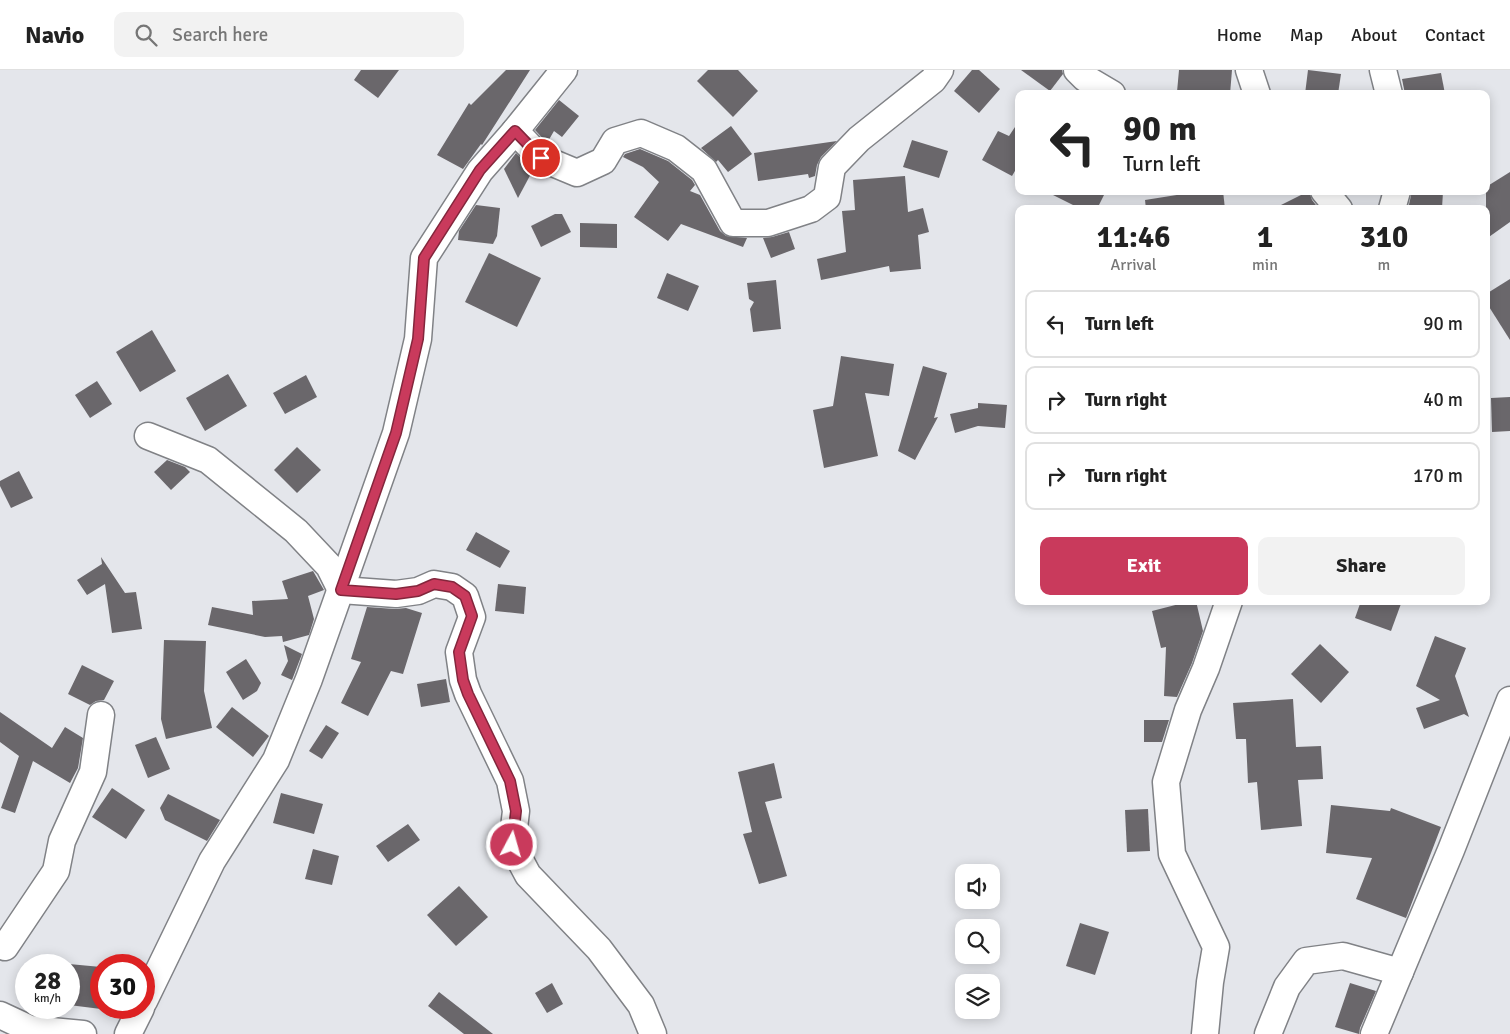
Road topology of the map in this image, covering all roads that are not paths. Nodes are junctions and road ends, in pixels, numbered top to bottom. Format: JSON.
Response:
{"nodes":[{"id":1,"x":564,"y":70,"type":"edge"},
{"id":2,"x":940,"y":70,"type":"edge"},
{"id":3,"x":1077,"y":70,"type":"edge"},
{"id":4,"x":1250,"y":70,"type":"edge"},
{"id":5,"x":1383,"y":70,"type":"edge"},
{"id":6,"x":1105,"y":90,"type":"edge"},
{"id":7,"x":1256,"y":90,"type":"edge"},
{"id":8,"x":1387,"y":90,"type":"edge"},
{"id":9,"x":515,"y":131,"type":"junction"},
{"id":10,"x":1327,"y":195,"type":"edge"},
{"id":11,"x":1336,"y":205,"type":"edge"},
{"id":12,"x":148,"y":436,"type":"dead end"},
{"id":13,"x":341,"y":590,"type":"junction"},
{"id":14,"x":1228,"y":605,"type":"edge"},
{"id":15,"x":1510,"y":700,"type":"edge"},
{"id":16,"x":102,"y":715,"type":"dead end"},
{"id":17,"x":2,"y":946,"type":"edge"},
{"id":18,"x":1400,"y":972,"type":"junction"},
{"id":19,"x":155,"y":978,"type":"edge"},
{"id":20,"x":0,"y":1015,"type":"edge"},
{"id":21,"x":136,"y":1019,"type":"edge"},
{"id":22,"x":83,"y":1034,"type":"edge"},
{"id":23,"x":128,"y":1034,"type":"edge"},
{"id":24,"x":653,"y":1034,"type":"edge"},
{"id":25,"x":1205,"y":1034,"type":"edge"},
{"id":26,"x":1268,"y":1034,"type":"edge"},
{"id":27,"x":1374,"y":1034,"type":"edge"}],
"edges":[{"from":1,"to":9,"type":"street"},
{"from":2,"to":9,"type":"street"},
{"from":3,"to":6,"type":"street"},
{"from":4,"to":7,"type":"street"},
{"from":5,"to":8,"type":"street"},
{"from":9,"to":13,"type":"street"},
{"from":10,"to":11,"type":"street"},
{"from":12,"to":13,"type":"street"},
{"from":13,"to":19,"type":"street"},
{"from":13,"to":24,"type":"street"},
{"from":14,"to":25,"type":"street"},
{"from":15,"to":18,"type":"street"},
{"from":16,"to":17,"type":"street"},
{"from":18,"to":26,"type":"street"},
{"from":18,"to":27,"type":"street"},
{"from":20,"to":22,"type":"street"},
{"from":21,"to":23,"type":"street"}]}
